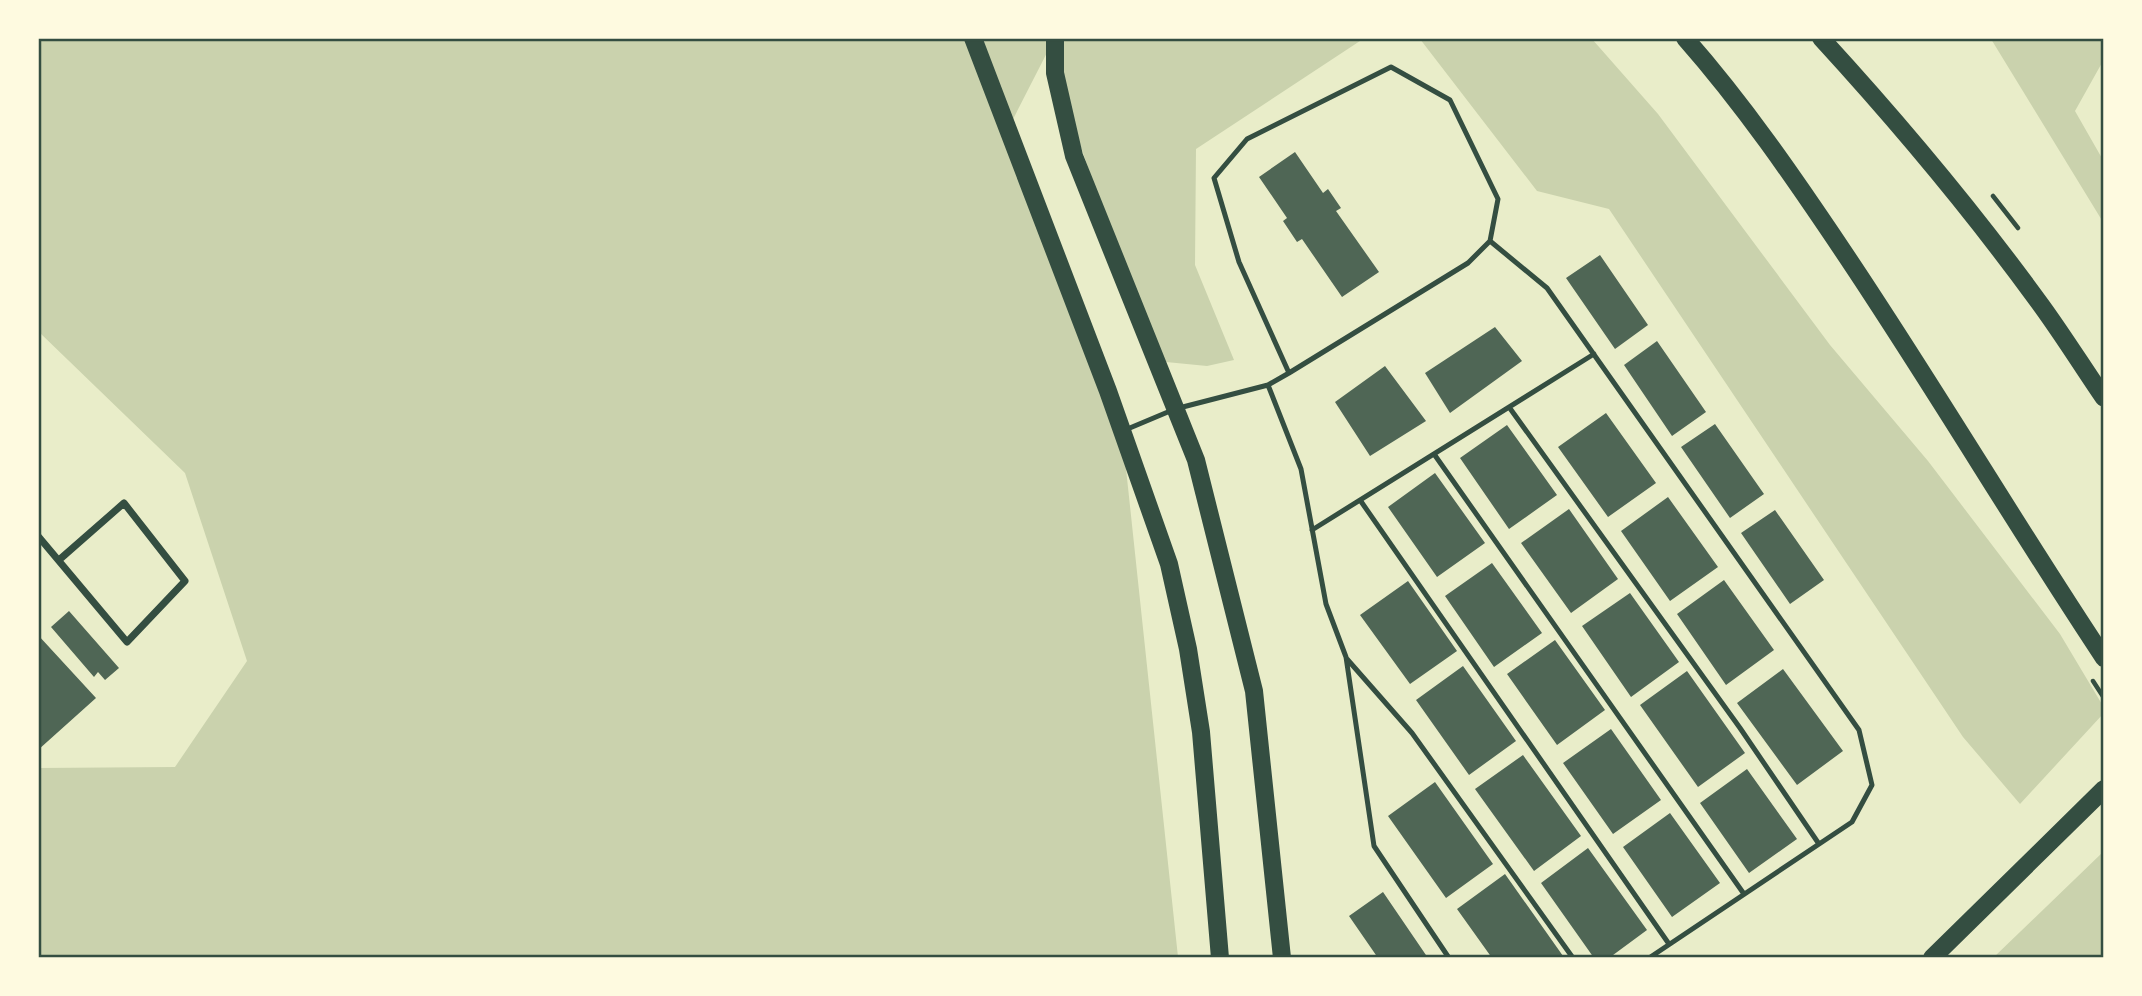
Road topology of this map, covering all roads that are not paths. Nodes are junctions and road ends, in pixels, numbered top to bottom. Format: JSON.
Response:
{"nodes":[{"id":1,"x":973,"y":38,"type":"edge"},
{"id":2,"x":1055,"y":38,"type":"edge"},
{"id":3,"x":1685,"y":38,"type":"edge"},
{"id":4,"x":1821,"y":38,"type":"edge"},
{"id":5,"x":1490,"y":241,"type":"junction"},
{"id":6,"x":1594,"y":355,"type":"junction"},
{"id":7,"x":1289,"y":373,"type":"junction"},
{"id":8,"x":1268,"y":385,"type":"junction"},
{"id":9,"x":2104,"y":398,"type":"edge"},
{"id":10,"x":1509,"y":407,"type":"junction"},
{"id":11,"x":1175,"y":409,"type":"junction"},
{"id":12,"x":1122,"y":431,"type":"junction"},
{"id":13,"x":1434,"y":454,"type":"junction"},
{"id":14,"x":1360,"y":500,"type":"junction"},
{"id":15,"x":1312,"y":530,"type":"junction"},
{"id":16,"x":38,"y":536,"type":"edge"},
{"id":17,"x":58,"y":560,"type":"junction"},
{"id":18,"x":1346,"y":657,"type":"junction"},
{"id":19,"x":2104,"y":658,"type":"edge"},
{"id":20,"x":2104,"y":789,"type":"edge"},
{"id":21,"x":1819,"y":845,"type":"junction"},
{"id":22,"x":1744,"y":894,"type":"junction"},
{"id":23,"x":1669,"y":944,"type":"junction"},
{"id":24,"x":1220,"y":957,"type":"edge"},
{"id":25,"x":1282,"y":957,"type":"edge"},
{"id":26,"x":1448,"y":957,"type":"edge"},
{"id":27,"x":1573,"y":957,"type":"edge"},
{"id":28,"x":1649,"y":957,"type":"edge"},
{"id":29,"x":1932,"y":957,"type":"edge"}],
"edges":[{"from":1,"to":12,"type":"main road"},
{"from":2,"to":11,"type":"main road"},
{"from":3,"to":19,"type":"main road"},
{"from":4,"to":9,"type":"main road"},
{"from":5,"to":6,"type":"lane"},
{"from":5,"to":7,"type":"lane"},
{"from":5,"to":7,"type":"lane"},
{"from":6,"to":10,"type":"lane"},
{"from":6,"to":21,"type":"lane"},
{"from":7,"to":8,"type":"lane"},
{"from":8,"to":11,"type":"lane"},
{"from":8,"to":15,"type":"lane"},
{"from":10,"to":13,"type":"lane"},
{"from":10,"to":21,"type":"lane"},
{"from":11,"to":12,"type":"lane"},
{"from":11,"to":25,"type":"main road"},
{"from":12,"to":24,"type":"main road"},
{"from":13,"to":14,"type":"lane"},
{"from":13,"to":22,"type":"lane"},
{"from":14,"to":15,"type":"lane"},
{"from":14,"to":23,"type":"lane"},
{"from":15,"to":18,"type":"lane"},
{"from":16,"to":17,"type":"street"},
{"from":17,"to":17,"type":"street"},
{"from":18,"to":26,"type":"lane"},
{"from":18,"to":27,"type":"lane"},
{"from":20,"to":29,"type":"main road"},
{"from":21,"to":22,"type":"lane"},
{"from":22,"to":23,"type":"lane"},
{"from":23,"to":28,"type":"lane"}]}
